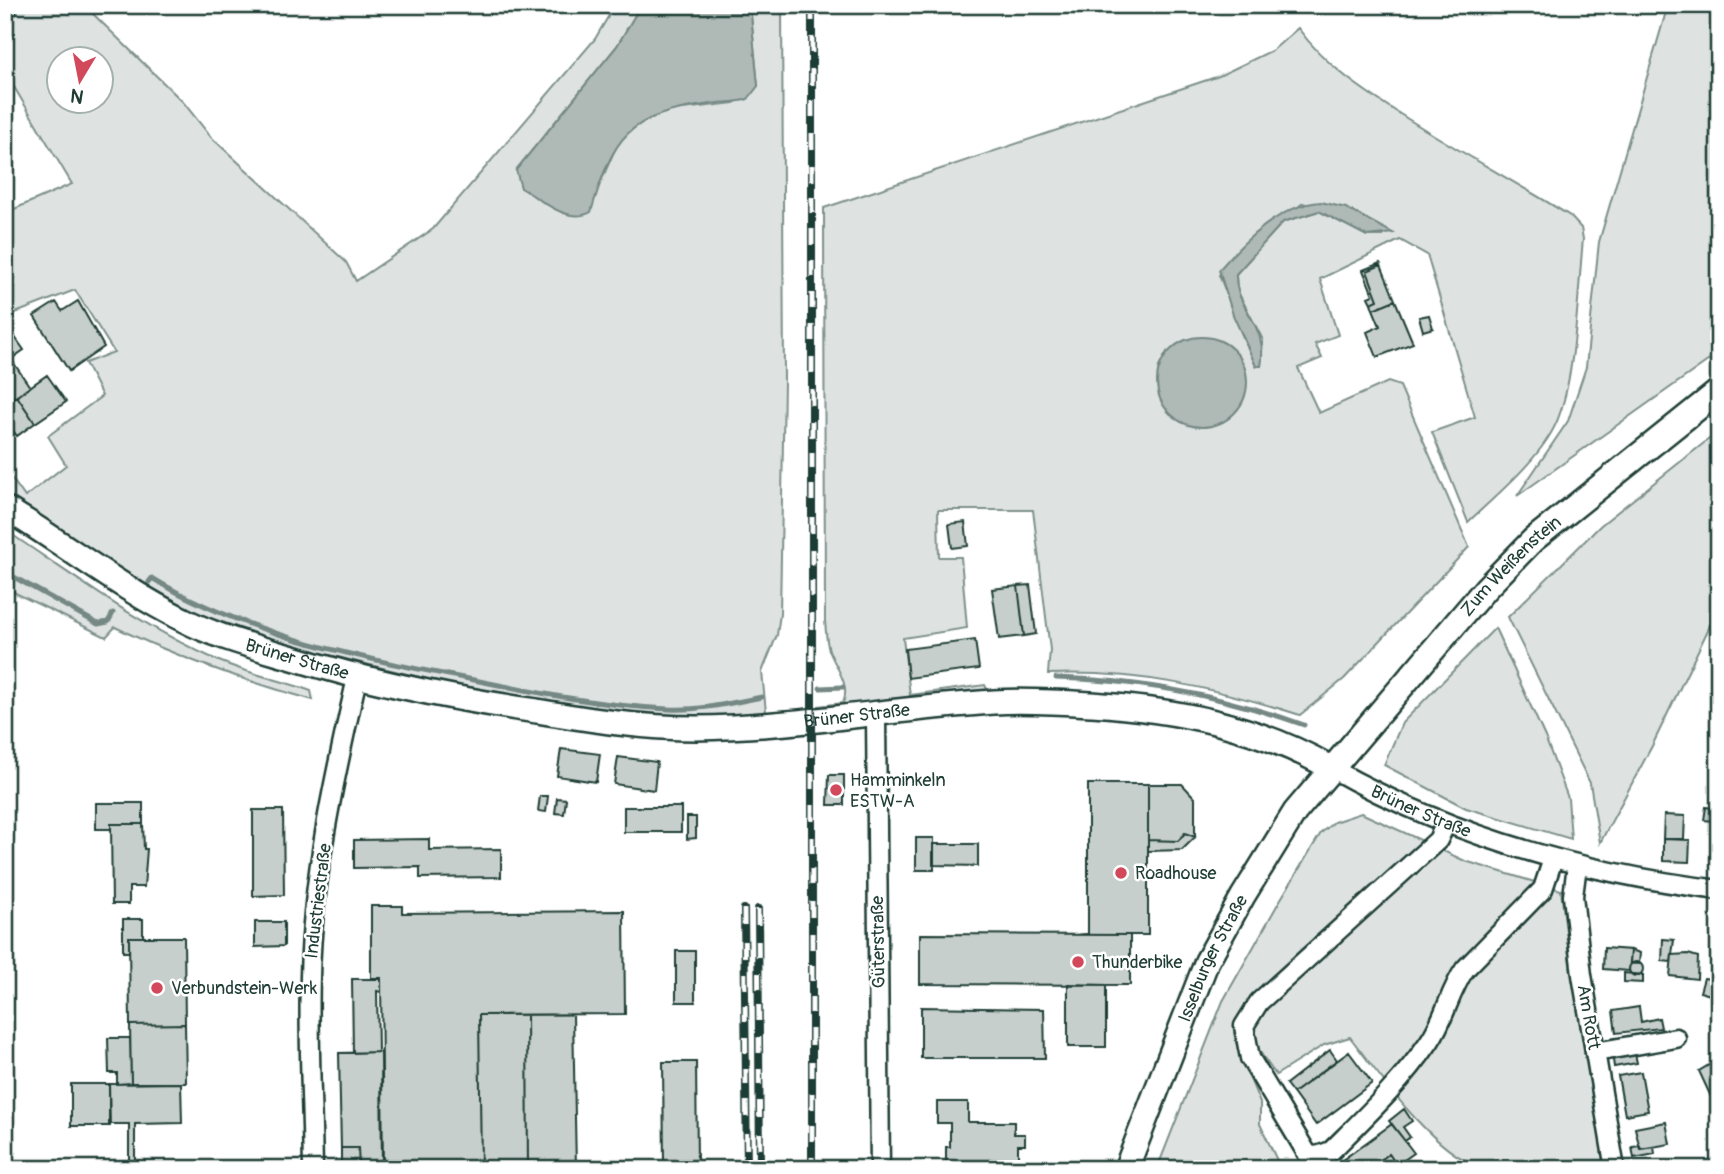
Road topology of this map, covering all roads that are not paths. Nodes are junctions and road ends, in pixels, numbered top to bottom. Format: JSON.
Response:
{"nodes":[{"id":1,"x":8,"y":5,"type":"edge"},
{"id":2,"x":5,"y":11,"type":"edge"},
{"id":3,"x":1719,"y":391,"type":"edge"},
{"id":4,"x":5,"y":508,"type":"edge"},
{"id":5,"x":357,"y":678,"type":"junction"},
{"id":6,"x":876,"y":715,"type":"junction"},
{"id":7,"x":1331,"y":768,"type":"junction"},
{"id":8,"x":1446,"y":823,"type":"junction"},
{"id":9,"x":1553,"y":859,"type":"junction"},
{"id":10,"x":1577,"y":865,"type":"junction"},
{"id":11,"x":1719,"y":890,"type":"edge"},
{"id":12,"x":1676,"y":1038,"type":"dead end"},
{"id":13,"x":1595,"y":1052,"type":"junction"},
{"id":14,"x":313,"y":1169,"type":"edge"},
{"id":15,"x":880,"y":1169,"type":"edge"},
{"id":16,"x":1126,"y":1169,"type":"edge"},
{"id":17,"x":1615,"y":1169,"type":"edge"}],
"edges":[{"from":1,"to":2,"type":"street"},
{"from":3,"to":7,"type":"main road","name":"Zum Weißenstein"},
{"from":4,"to":5,"type":"main road","name":"Brüner Straße"},
{"from":5,"to":6,"type":"main road","name":"Brüner Straße"},
{"from":5,"to":14,"type":"street","name":"Industriestraße"},
{"from":6,"to":7,"type":"main road","name":"Brüner Straße"},
{"from":6,"to":15,"type":"street","name":"Güterstraße"},
{"from":7,"to":8,"type":"street","name":"Brüner Straße"},
{"from":7,"to":16,"type":"main road","name":"Isselburger Straße"},
{"from":8,"to":9,"type":"street","name":"Brüner Straße"},
{"from":8,"to":9,"type":"street"},
{"from":9,"to":10,"type":"street","name":"Brüner Straße"},
{"from":10,"to":11,"type":"street","name":"Brüner Straße"},
{"from":10,"to":13,"type":"street","name":"Am Rott"},
{"from":12,"to":13,"type":"street"},
{"from":13,"to":17,"type":"street","name":"Am Rott"}]}
